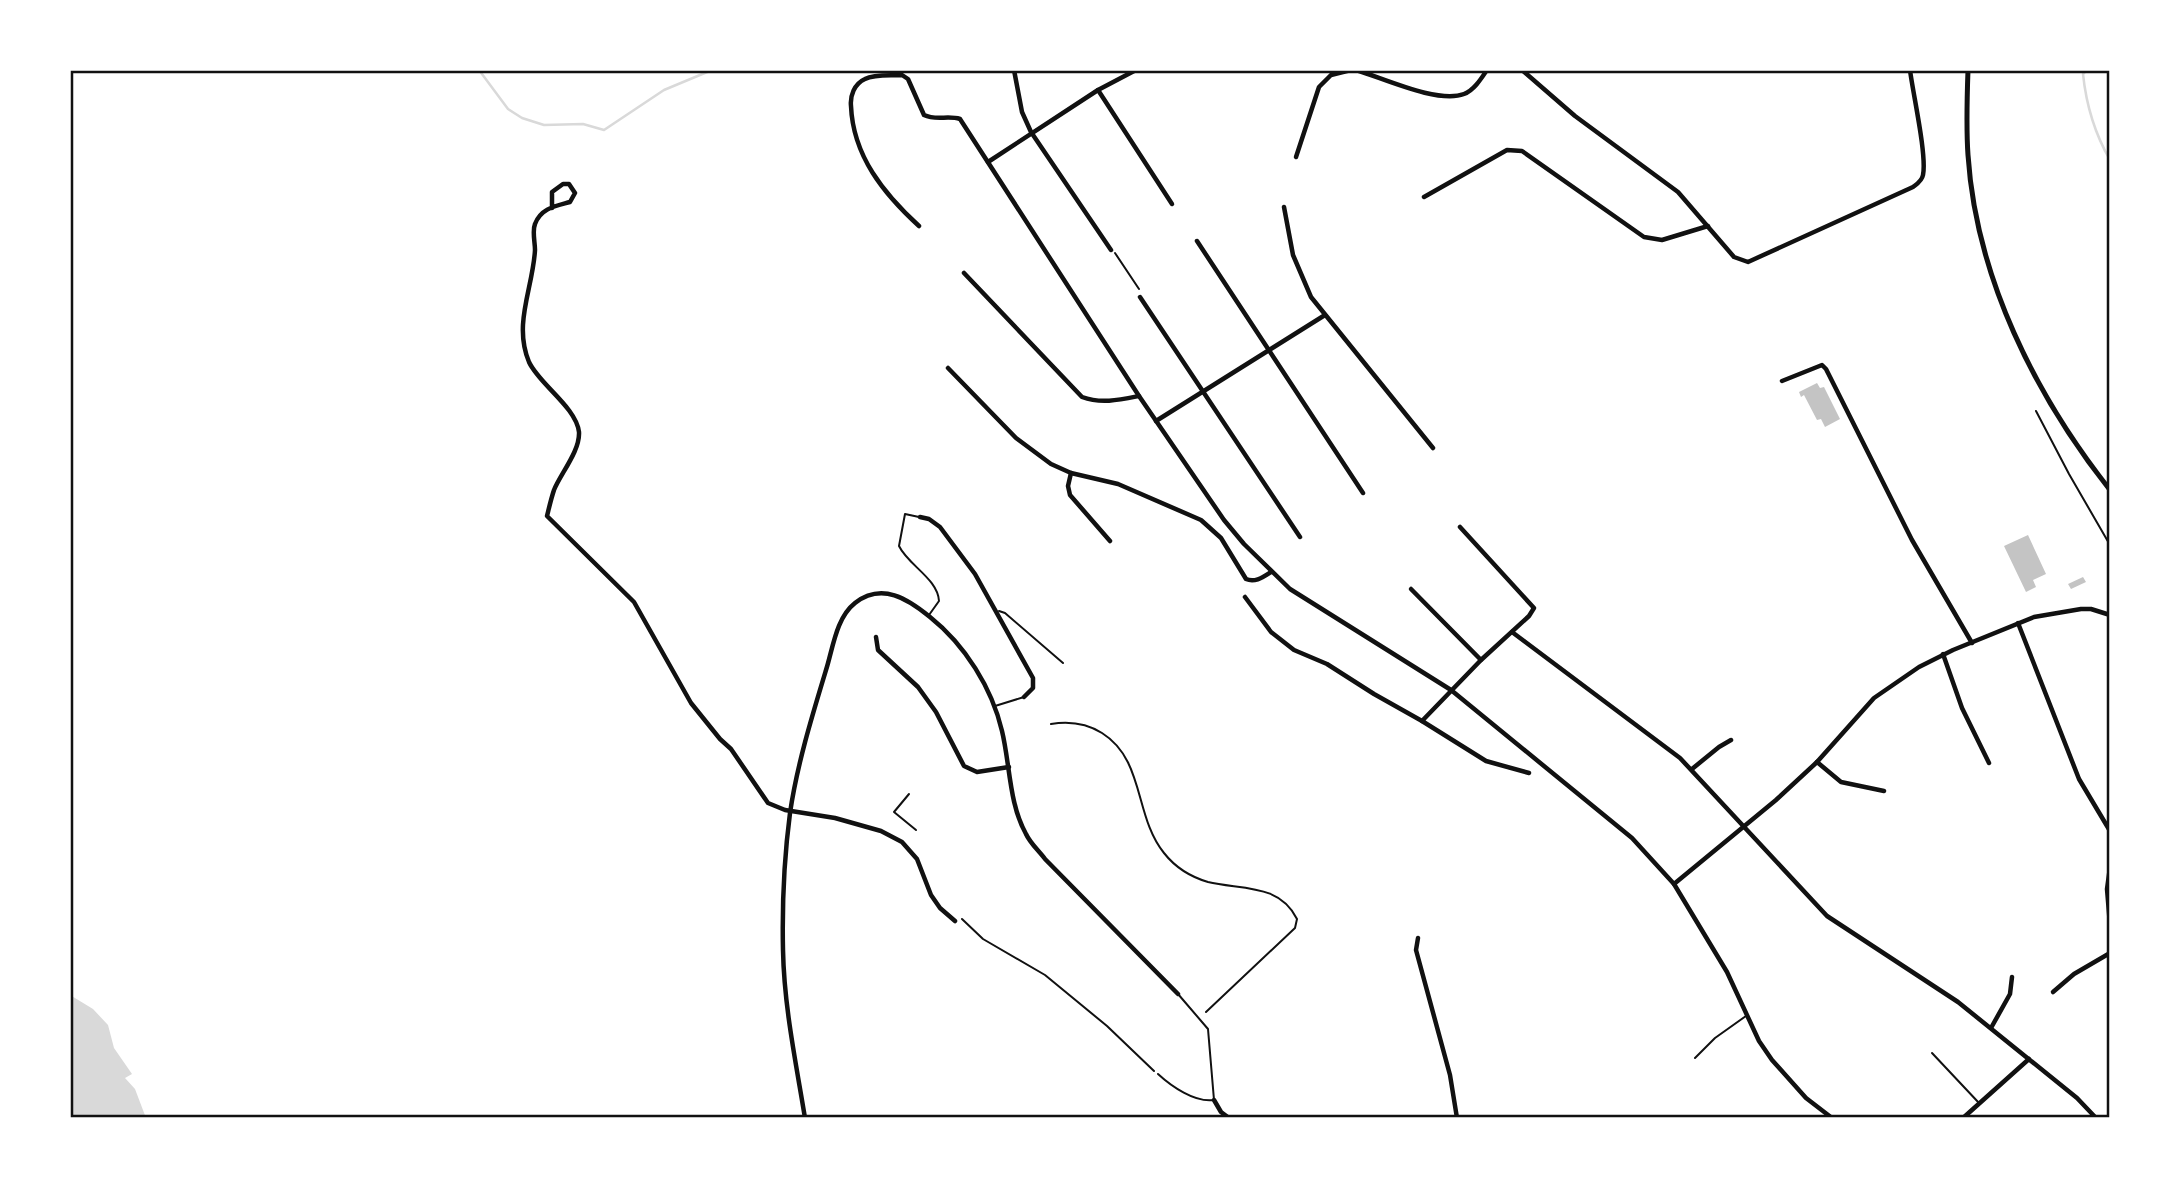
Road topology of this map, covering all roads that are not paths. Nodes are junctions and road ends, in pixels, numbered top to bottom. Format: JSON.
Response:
{"nodes":[{"id":1,"x":1014,"y":70,"type":"edge"},
{"id":2,"x":1136,"y":70,"type":"edge"},
{"id":3,"x":1353,"y":70,"type":"edge"},
{"id":4,"x":1487,"y":70,"type":"edge"},
{"id":5,"x":1522,"y":70,"type":"edge"},
{"id":6,"x":1910,"y":70,"type":"edge"},
{"id":7,"x":1969,"y":70,"type":"edge"},
{"id":8,"x":1098,"y":90,"type":"junction"},
{"id":9,"x":1031,"y":132,"type":"junction"},
{"id":10,"x":1296,"y":157,"type":"dead end"},
{"id":11,"x":988,"y":162,"type":"junction"},
{"id":12,"x":1424,"y":197,"type":"dead end"},
{"id":13,"x":1172,"y":204,"type":"dead end"},
{"id":14,"x":1284,"y":207,"type":"dead end"},
{"id":15,"x":552,"y":208,"type":"junction"},
{"id":16,"x":919,"y":226,"type":"dead end"},
{"id":17,"x":1708,"y":226,"type":"junction"},
{"id":18,"x":1197,"y":241,"type":"dead end"},
{"id":19,"x":1111,"y":250,"type":"dead end"},
{"id":20,"x":964,"y":273,"type":"dead end"},
{"id":21,"x":1141,"y":295,"type":"road end"},
{"id":22,"x":1325,"y":315,"type":"junction"},
{"id":23,"x":1269,"y":352,"type":"junction"},
{"id":24,"x":948,"y":368,"type":"dead end"},
{"id":25,"x":1782,"y":381,"type":"dead end"},
{"id":26,"x":1205,"y":391,"type":"junction"},
{"id":27,"x":1139,"y":396,"type":"junction"},
{"id":28,"x":2036,"y":411,"type":"dead end"},
{"id":29,"x":1156,"y":421,"type":"junction"},
{"id":30,"x":1433,"y":448,"type":"dead end"},
{"id":31,"x":1071,"y":472,"type":"junction"},
{"id":32,"x":2110,"y":489,"type":"edge"},
{"id":33,"x":1363,"y":493,"type":"dead end"},
{"id":34,"x":920,"y":517,"type":"joint"},
{"id":35,"x":1460,"y":527,"type":"dead end"},
{"id":36,"x":1300,"y":537,"type":"dead end"},
{"id":37,"x":1111,"y":541,"type":"dead end"},
{"id":38,"x":2110,"y":545,"type":"edge"},
{"id":39,"x":1271,"y":572,"type":"junction"},
{"id":40,"x":1411,"y":589,"type":"dead end"},
{"id":41,"x":1245,"y":597,"type":"dead end"},
{"id":42,"x":997,"y":611,"type":"junction"},
{"id":43,"x":2110,"y":615,"type":"edge"},
{"id":44,"x":929,"y":616,"type":"junction"},
{"id":45,"x":2018,"y":623,"type":"junction"},
{"id":46,"x":1512,"y":632,"type":"junction"},
{"id":47,"x":876,"y":637,"type":"dead end"},
{"id":48,"x":1972,"y":643,"type":"junction"},
{"id":49,"x":1943,"y":654,"type":"junction"},
{"id":50,"x":1481,"y":660,"type":"junction"},
{"id":51,"x":1063,"y":663,"type":"dead end"},
{"id":52,"x":1451,"y":690,"type":"junction"},
{"id":53,"x":1024,"y":697,"type":"joint"},
{"id":54,"x":995,"y":706,"type":"junction"},
{"id":55,"x":1422,"y":721,"type":"junction"},
{"id":56,"x":1731,"y":740,"type":"dead end"},
{"id":57,"x":1817,"y":762,"type":"junction"},
{"id":58,"x":1989,"y":763,"type":"dead end"},
{"id":59,"x":1009,"y":767,"type":"junction"},
{"id":60,"x":1692,"y":769,"type":"junction"},
{"id":61,"x":1529,"y":773,"type":"dead end"},
{"id":62,"x":1884,"y":791,"type":"dead end"},
{"id":63,"x":909,"y":794,"type":"dead end"},
{"id":64,"x":790,"y":811,"type":"junction"},
{"id":65,"x":1744,"y":827,"type":"junction"},
{"id":66,"x":916,"y":830,"type":"dead end"},
{"id":67,"x":2110,"y":831,"type":"edge"},
{"id":68,"x":2110,"y":867,"type":"edge"},
{"id":69,"x":1674,"y":884,"type":"junction"},
{"id":70,"x":957,"y":919,"type":"road end"},
{"id":71,"x":2110,"y":925,"type":"edge"},
{"id":72,"x":1418,"y":938,"type":"dead end"},
{"id":73,"x":2110,"y":953,"type":"edge"},
{"id":74,"x":2012,"y":977,"type":"dead end"},
{"id":75,"x":2053,"y":992,"type":"dead end"},
{"id":76,"x":1178,"y":994,"type":"joint"},
{"id":77,"x":1747,"y":1016,"type":"junction"},
{"id":78,"x":1991,"y":1028,"type":"junction"},
{"id":79,"x":1932,"y":1053,"type":"dead end"},
{"id":80,"x":1695,"y":1058,"type":"dead end"},
{"id":81,"x":2029,"y":1059,"type":"junction"},
{"id":82,"x":1158,"y":1074,"type":"road end"},
{"id":83,"x":1214,"y":1100,"type":"junction"},
{"id":84,"x":1980,"y":1104,"type":"junction"},
{"id":85,"x":805,"y":1118,"type":"edge"},
{"id":86,"x":1229,"y":1118,"type":"edge"},
{"id":87,"x":1457,"y":1118,"type":"edge"},
{"id":88,"x":1832,"y":1118,"type":"edge"},
{"id":89,"x":1963,"y":1118,"type":"edge"},
{"id":90,"x":2096,"y":1118,"type":"edge"}],
"edges":[{"from":1,"to":9,"type":"street"},
{"from":2,"to":8,"type":"street"},
{"from":3,"to":4,"type":"street"},
{"from":3,"to":10,"type":"street"},
{"from":5,"to":17,"type":"street"},
{"from":6,"to":17,"type":"street"},
{"from":7,"to":32,"type":"street"},
{"from":8,"to":9,"type":"street"},
{"from":8,"to":13,"type":"street"},
{"from":9,"to":11,"type":"street"},
{"from":9,"to":19,"type":"street"},
{"from":11,"to":16,"type":"street"},
{"from":11,"to":27,"type":"street"},
{"from":12,"to":17,"type":"street"},
{"from":14,"to":22,"type":"street"},
{"from":15,"to":15,"type":"street"},
{"from":15,"to":64,"type":"street"},
{"from":18,"to":23,"type":"street"},
{"from":20,"to":27,"type":"street"},
{"from":21,"to":26,"type":"street"},
{"from":22,"to":23,"type":"street"},
{"from":22,"to":30,"type":"street"},
{"from":23,"to":26,"type":"street"},
{"from":23,"to":33,"type":"street"},
{"from":24,"to":31,"type":"street"},
{"from":25,"to":48,"type":"street"},
{"from":26,"to":29,"type":"street"},
{"from":26,"to":36,"type":"street"},
{"from":27,"to":29,"type":"street"},
{"from":28,"to":38,"type":"lane"},
{"from":29,"to":39,"type":"street"},
{"from":31,"to":37,"type":"street"},
{"from":31,"to":39,"type":"street"},
{"from":34,"to":42,"type":"street"},
{"from":34,"to":44,"type":"lane"},
{"from":35,"to":46,"type":"street"},
{"from":39,"to":52,"type":"street"},
{"from":40,"to":50,"type":"street"},
{"from":41,"to":55,"type":"street"},
{"from":42,"to":51,"type":"lane"},
{"from":42,"to":53,"type":"street"},
{"from":43,"to":45,"type":"street"},
{"from":44,"to":54,"type":"street"},
{"from":44,"to":64,"type":"street"},
{"from":45,"to":48,"type":"street"},
{"from":45,"to":67,"type":"street"},
{"from":46,"to":50,"type":"street"},
{"from":46,"to":60,"type":"street"},
{"from":47,"to":59,"type":"street"},
{"from":48,"to":49,"type":"street"},
{"from":49,"to":57,"type":"street"},
{"from":49,"to":58,"type":"street"},
{"from":50,"to":52,"type":"street"},
{"from":52,"to":55,"type":"street"},
{"from":52,"to":69,"type":"street"},
{"from":53,"to":54,"type":"lane"},
{"from":54,"to":59,"type":"street"},
{"from":55,"to":61,"type":"street"},
{"from":56,"to":60,"type":"street"},
{"from":57,"to":62,"type":"street"},
{"from":57,"to":65,"type":"street"},
{"from":59,"to":76,"type":"street"},
{"from":60,"to":65,"type":"street"},
{"from":63,"to":66,"type":"lane"},
{"from":64,"to":70,"type":"street"},
{"from":64,"to":85,"type":"street"},
{"from":65,"to":69,"type":"street"},
{"from":65,"to":78,"type":"street"},
{"from":68,"to":71,"type":"street"},
{"from":69,"to":77,"type":"street"},
{"from":72,"to":87,"type":"street"},
{"from":73,"to":75,"type":"street"},
{"from":74,"to":78,"type":"street"},
{"from":76,"to":83,"type":"lane"},
{"from":77,"to":80,"type":"lane"},
{"from":77,"to":88,"type":"street"},
{"from":78,"to":81,"type":"street"},
{"from":79,"to":84,"type":"lane"},
{"from":81,"to":84,"type":"street"},
{"from":81,"to":90,"type":"street"},
{"from":82,"to":83,"type":"lane"},
{"from":83,"to":86,"type":"street"},
{"from":84,"to":89,"type":"street"}]}
